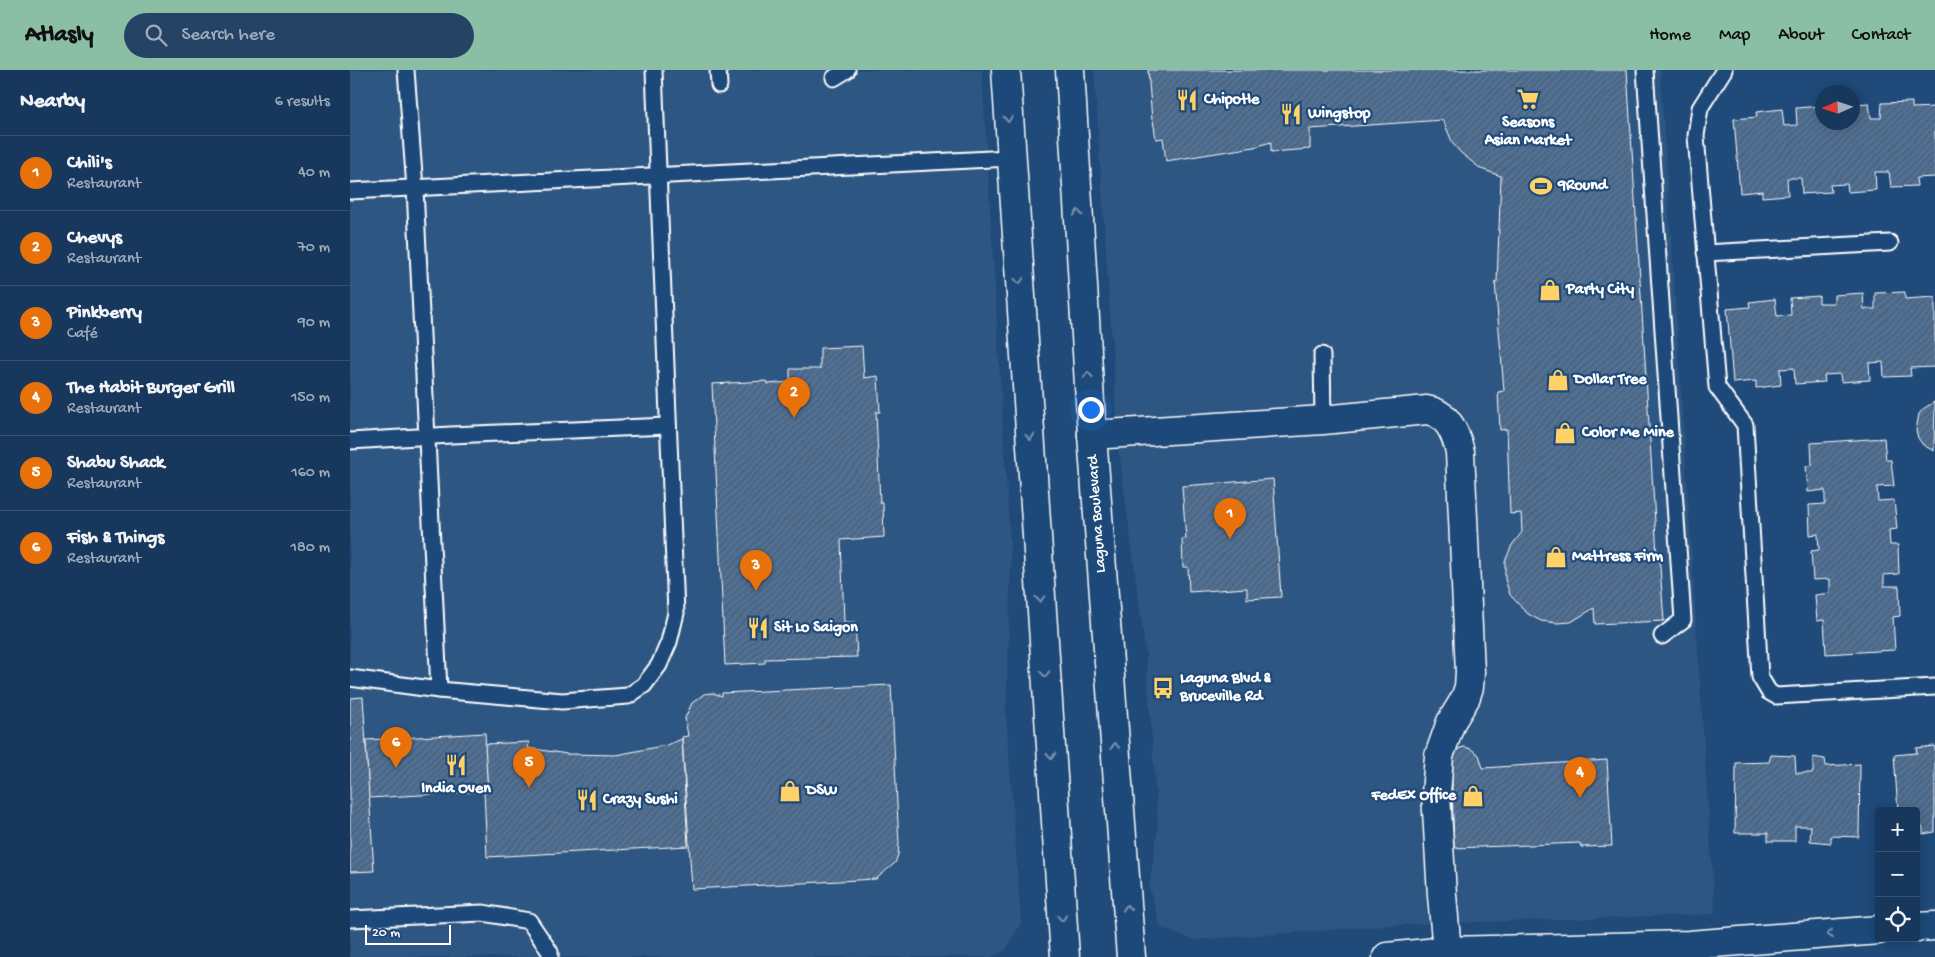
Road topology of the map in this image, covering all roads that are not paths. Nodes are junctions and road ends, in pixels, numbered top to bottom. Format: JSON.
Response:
{"nodes":[{"id":1,"x":406,"y":70,"type":"edge"},
{"id":2,"x":654,"y":70,"type":"edge"},
{"id":3,"x":1006,"y":70,"type":"edge"},
{"id":4,"x":1070,"y":70,"type":"edge"},
{"id":5,"x":1645,"y":70,"type":"edge"},
{"id":6,"x":1724,"y":70,"type":"edge"},
{"id":7,"x":1011,"y":158,"type":"junction"},
{"id":8,"x":659,"y":176,"type":"junction"},
{"id":9,"x":415,"y":188,"type":"junction"},
{"id":10,"x":350,"y":191,"type":"edge"},
{"id":11,"x":1890,"y":243,"type":"dead end"},
{"id":12,"x":1705,"y":254,"type":"junction"},
{"id":13,"x":1322,"y":355,"type":"dead end"},
{"id":14,"x":1323,"y":420,"type":"junction"},
{"id":15,"x":668,"y":426,"type":"junction"},
{"id":16,"x":1092,"y":435,"type":"junction"},
{"id":17,"x":427,"y":436,"type":"junction"},
{"id":18,"x":350,"y":441,"type":"edge"},
{"id":19,"x":1662,"y":636,"type":"dead end"},
{"id":20,"x":350,"y":678,"type":"edge"},
{"id":21,"x":1935,"y":687,"type":"edge"},
{"id":22,"x":439,"y":690,"type":"junction"},
{"id":23,"x":350,"y":919,"type":"edge"},
{"id":24,"x":1935,"y":926,"type":"edge"},
{"id":25,"x":1920,"y":927,"type":"edge"},
{"id":26,"x":1875,"y":930,"type":"edge"},
{"id":27,"x":1447,"y":951,"type":"junction"},
{"id":28,"x":550,"y":957,"type":"edge"},
{"id":29,"x":1065,"y":957,"type":"edge"},
{"id":30,"x":1131,"y":957,"type":"edge"},
{"id":31,"x":1387,"y":957,"type":"edge"}],
"edges":[{"from":1,"to":9,"type":"lane"},
{"from":2,"to":8,"type":"lane"},
{"from":3,"to":7,"type":"main road","one_way":true},
{"from":16,"to":4,"type":"main road","name":"Laguna Boulevard","one_way":true},
{"from":5,"to":19,"type":"lane"},
{"from":6,"to":12,"type":"lane"},
{"from":7,"to":8,"type":"lane"},
{"from":7,"to":29,"type":"main road","one_way":true},
{"from":8,"to":9,"type":"lane"},
{"from":8,"to":15,"type":"lane"},
{"from":9,"to":10,"type":"lane"},
{"from":9,"to":17,"type":"lane"},
{"from":11,"to":12,"type":"lane"},
{"from":12,"to":21,"type":"lane"},
{"from":13,"to":14,"type":"lane"},
{"from":14,"to":16,"type":"main road"},
{"from":14,"to":27,"type":"main road"},
{"from":15,"to":17,"type":"lane"},
{"from":15,"to":22,"type":"lane"},
{"from":30,"to":16,"type":"main road","name":"Laguna Boulevard","one_way":true},
{"from":17,"to":18,"type":"lane"},
{"from":17,"to":22,"type":"lane"},
{"from":20,"to":22,"type":"lane"},
{"from":23,"to":28,"type":"lane"},
{"from":24,"to":25,"type":"main road"},
{"from":26,"to":27,"type":"main road","one_way":true},
{"from":27,"to":31,"type":"main road"}]}
